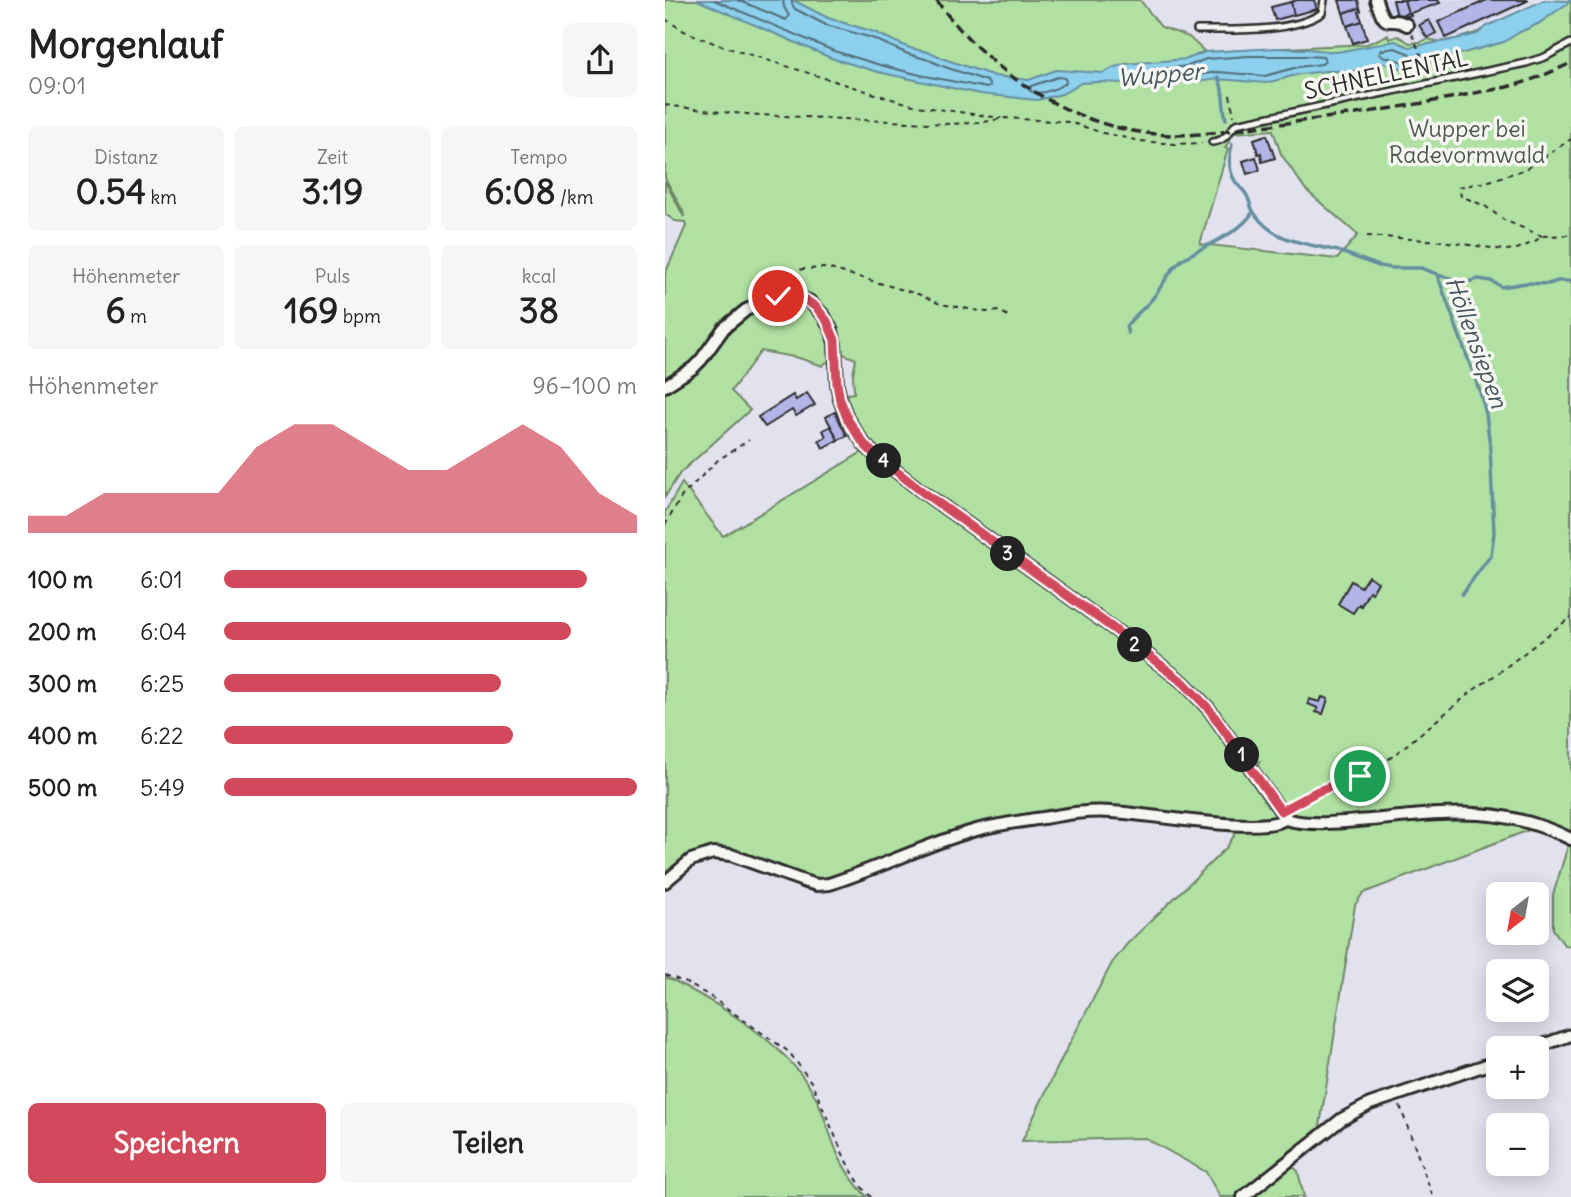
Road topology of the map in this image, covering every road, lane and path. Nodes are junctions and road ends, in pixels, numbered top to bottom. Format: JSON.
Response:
{"nodes":[{"id":1,"x":1324,"y":0,"type":"edge"},
{"id":2,"x":1376,"y":0,"type":"edge"},
{"id":3,"x":665,"y":19,"type":"edge"},
{"id":4,"x":1407,"y":25,"type":"dead end"},
{"id":5,"x":1197,"y":30,"type":"dead end"},
{"id":6,"x":1415,"y":40,"type":"dead end"},
{"id":7,"x":1571,"y":43,"type":"edge"},
{"id":8,"x":1429,"y":74,"type":"dead end"},
{"id":9,"x":1230,"y":95,"type":"dead end"},
{"id":10,"x":665,"y":105,"type":"edge"},
{"id":11,"x":1234,"y":117,"type":"dead end"},
{"id":12,"x":1005,"y":118,"type":"junction"},
{"id":13,"x":1571,"y":139,"type":"edge"},
{"id":14,"x":1212,"y":142,"type":"joint"},
{"id":15,"x":1571,"y":235,"type":"edge"},
{"id":16,"x":1367,"y":236,"type":"dead end"},
{"id":17,"x":1542,"y":236,"type":"junction"},
{"id":18,"x":778,"y":296,"type":"junction"},
{"id":19,"x":1009,"y":316,"type":"dead end"},
{"id":20,"x":665,"y":386,"type":"edge"},
{"id":21,"x":749,"y":440,"type":"dead end"},
{"id":22,"x":665,"y":525,"type":"edge"},
{"id":23,"x":1571,"y":617,"type":"edge"},
{"id":24,"x":1283,"y":815,"type":"junction"},
{"id":25,"x":1571,"y":839,"type":"edge"},
{"id":26,"x":665,"y":882,"type":"edge"},
{"id":27,"x":665,"y":975,"type":"edge"},
{"id":28,"x":1571,"y":1035,"type":"edge"},
{"id":29,"x":1549,"y":1043,"type":"edge"},
{"id":30,"x":1486,"y":1065,"type":"edge"},
{"id":31,"x":1397,"y":1095,"type":"junction"},
{"id":32,"x":871,"y":1197,"type":"edge"},
{"id":33,"x":1243,"y":1197,"type":"edge"},
{"id":34,"x":1433,"y":1197,"type":"edge"}],
"edges":[{"from":1,"to":5,"type":"lane"},
{"from":2,"to":4,"type":"street"},
{"from":3,"to":12,"type":"path"},
{"from":6,"to":8,"type":"path"},
{"from":7,"to":14,"type":"lane","name":"SCHNELLENTAL"},
{"from":9,"to":11,"type":"path"},
{"from":10,"to":12,"type":"path"},
{"from":12,"to":14,"type":"path"},
{"from":13,"to":17,"type":"path"},
{"from":15,"to":17,"type":"path"},
{"from":16,"to":17,"type":"path"},
{"from":18,"to":19,"type":"path"},
{"from":18,"to":20,"type":"street"},
{"from":18,"to":24,"type":"street"},
{"from":21,"to":22,"type":"path"},
{"from":23,"to":24,"type":"path"},
{"from":24,"to":25,"type":"street"},
{"from":24,"to":26,"type":"street"},
{"from":27,"to":32,"type":"path"},
{"from":28,"to":29,"type":"street"},
{"from":30,"to":31,"type":"street"},
{"from":31,"to":33,"type":"street"},
{"from":31,"to":34,"type":"path"}]}
